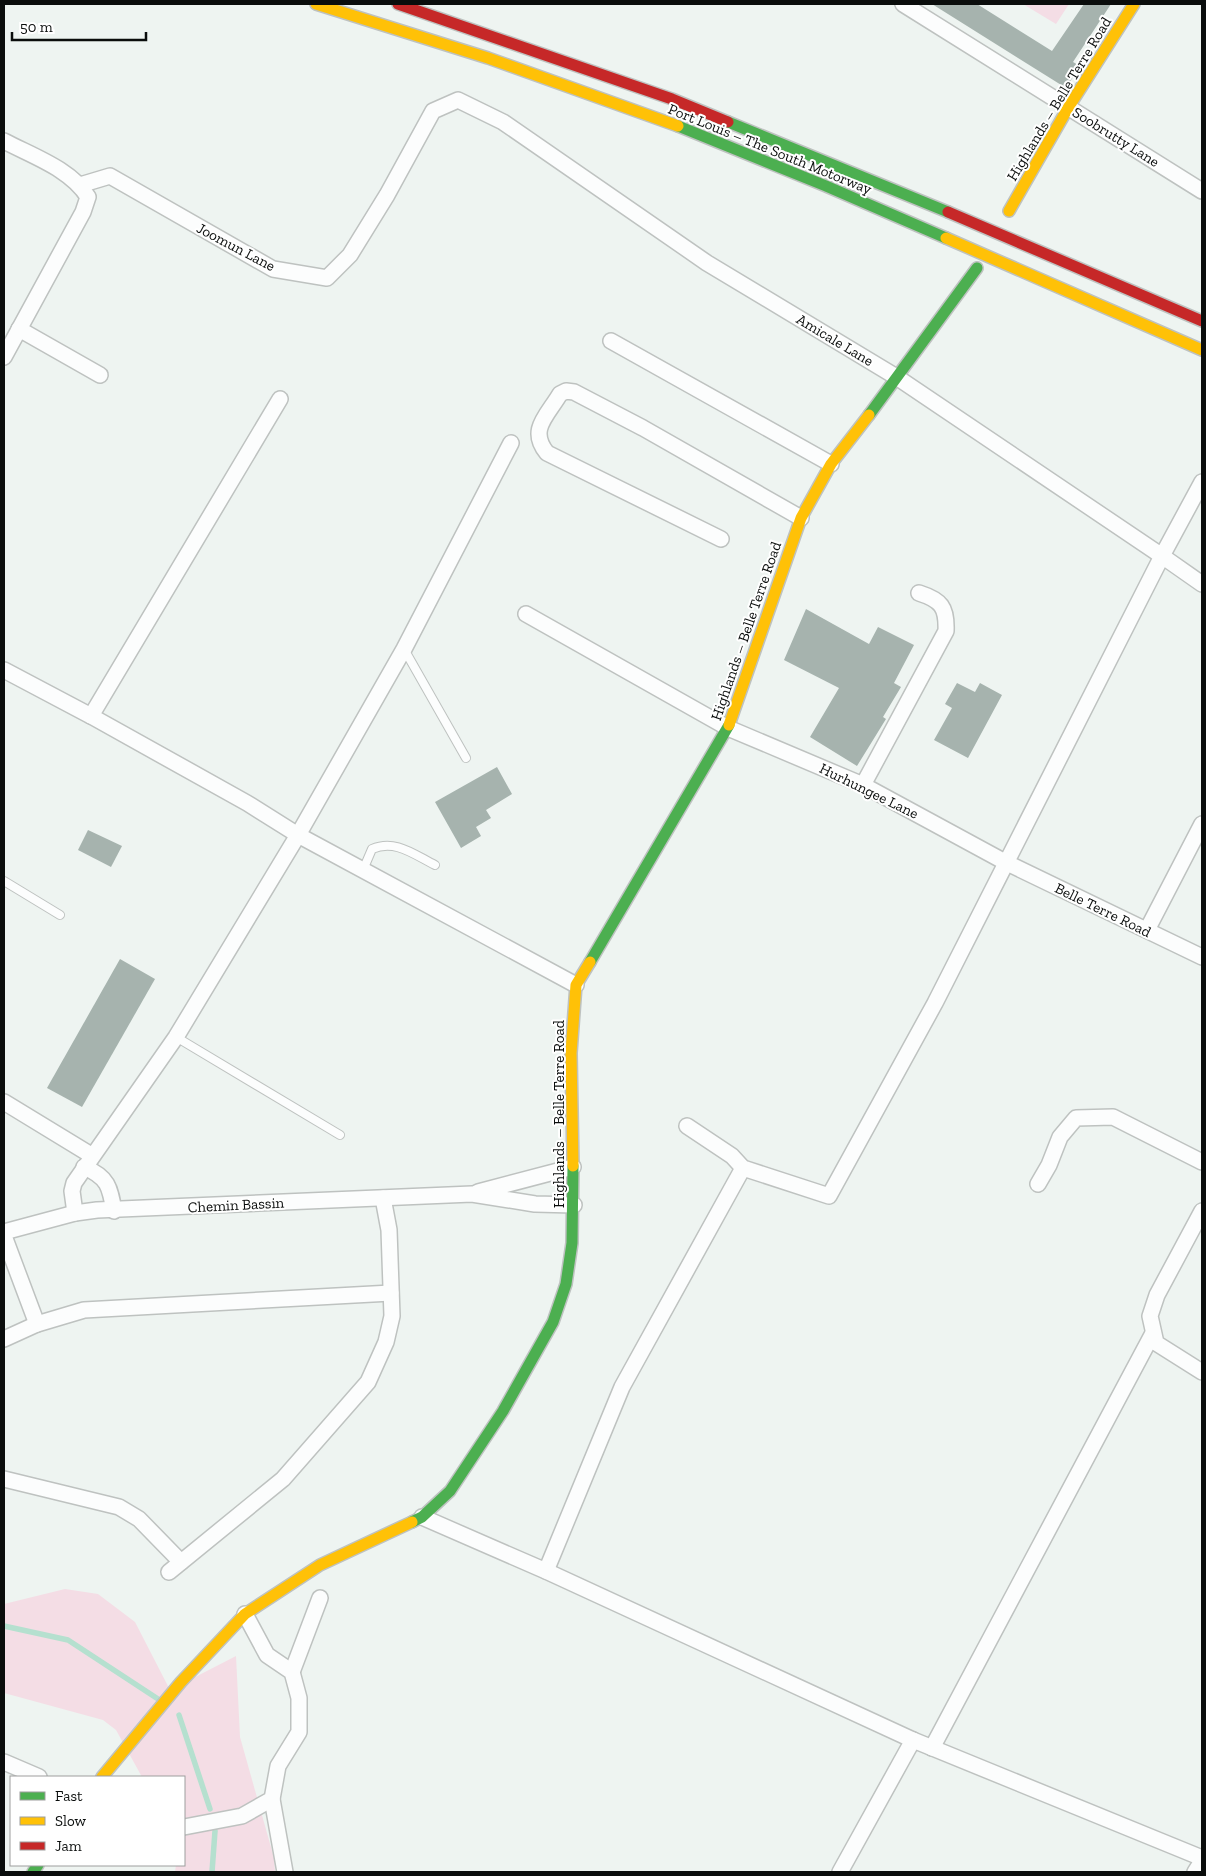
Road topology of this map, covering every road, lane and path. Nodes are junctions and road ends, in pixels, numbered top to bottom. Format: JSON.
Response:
{"nodes":[{"id":1,"x":316,"y":4,"type":"edge"},
{"id":2,"x":398,"y":4,"type":"edge"},
{"id":3,"x":903,"y":4,"type":"edge"},
{"id":4,"x":1134,"y":4,"type":"edge"},
{"id":5,"x":1068,"y":108,"type":"junction"},
{"id":6,"x":433,"y":111,"type":"joint"},
{"id":7,"x":4,"y":141,"type":"edge"},
{"id":8,"x":80,"y":184,"type":"junction"},
{"id":9,"x":1202,"y":191,"type":"edge"},
{"id":10,"x":1010,"y":211,"type":"dead end"},
{"id":11,"x":978,"y":268,"type":"dead end"},
{"id":12,"x":1202,"y":321,"type":"edge"},
{"id":13,"x":19,"y":329,"type":"junction"},
{"id":14,"x":611,"y":341,"type":"dead end"},
{"id":15,"x":1202,"y":350,"type":"edge"},
{"id":16,"x":4,"y":357,"type":"edge"},
{"id":17,"x":100,"y":375,"type":"dead end"},
{"id":18,"x":898,"y":378,"type":"junction"},
{"id":19,"x":280,"y":399,"type":"dead end"},
{"id":20,"x":511,"y":443,"type":"dead end"},
{"id":21,"x":831,"y":464,"type":"junction"},
{"id":22,"x":1202,"y":482,"type":"edge"},
{"id":23,"x":801,"y":518,"type":"junction"},
{"id":24,"x":721,"y":539,"type":"dead end"},
{"id":25,"x":1162,"y":556,"type":"junction"},
{"id":26,"x":1202,"y":584,"type":"edge"},
{"id":27,"x":919,"y":593,"type":"dead end"},
{"id":28,"x":526,"y":614,"type":"dead end"},
{"id":29,"x":404,"y":649,"type":"junction"},
{"id":30,"x":5,"y":673,"type":"edge"},
{"id":31,"x":91,"y":716,"type":"junction"},
{"id":32,"x":728,"y":728,"type":"junction"},
{"id":33,"x":466,"y":758,"type":"dead end"},
{"id":34,"x":864,"y":785,"type":"junction"},
{"id":35,"x":1202,"y":824,"type":"edge"},
{"id":36,"x":298,"y":835,"type":"junction"},
{"id":37,"x":1005,"y":862,"type":"junction"},
{"id":38,"x":435,"y":864,"type":"dead end"},
{"id":39,"x":363,"y":870,"type":"junction"},
{"id":40,"x":4,"y":882,"type":"edge"},
{"id":41,"x":60,"y":915,"type":"dead end"},
{"id":42,"x":1147,"y":930,"type":"junction"},
{"id":43,"x":1202,"y":957,"type":"edge"},
{"id":44,"x":576,"y":985,"type":"junction"},
{"id":45,"x":176,"y":1037,"type":"junction"},
{"id":46,"x":4,"y":1102,"type":"edge"},
{"id":47,"x":687,"y":1126,"type":"dead end"},
{"id":48,"x":340,"y":1135,"type":"dead end"},
{"id":49,"x":88,"y":1161,"type":"junction"},
{"id":50,"x":1202,"y":1162,"type":"edge"},
{"id":51,"x":573,"y":1167,"type":"junction"},
{"id":52,"x":743,"y":1168,"type":"junction"},
{"id":53,"x":1038,"y":1184,"type":"dead end"},
{"id":54,"x":472,"y":1194,"type":"junction"},
{"id":55,"x":383,"y":1198,"type":"junction"},
{"id":56,"x":574,"y":1205,"type":"junction"},
{"id":57,"x":114,"y":1210,"type":"junction"},
{"id":58,"x":1202,"y":1210,"type":"edge"},
{"id":59,"x":75,"y":1213,"type":"junction"},
{"id":60,"x":4,"y":1232,"type":"edge"},
{"id":61,"x":4,"y":1236,"type":"edge"},
{"id":62,"x":391,"y":1293,"type":"junction"},
{"id":63,"x":37,"y":1324,"type":"junction"},
{"id":64,"x":1152,"y":1335,"type":"junction"},
{"id":65,"x":4,"y":1340,"type":"edge"},
{"id":66,"x":1202,"y":1372,"type":"edge"},
{"id":67,"x":4,"y":1479,"type":"edge"},
{"id":68,"x":422,"y":1517,"type":"junction"},
{"id":69,"x":181,"y":1562,"type":"junction"},
{"id":70,"x":546,"y":1571,"type":"junction"},
{"id":71,"x":168,"y":1572,"type":"dead end"},
{"id":72,"x":320,"y":1598,"type":"dead end"},
{"id":73,"x":246,"y":1614,"type":"junction"},
{"id":74,"x":292,"y":1672,"type":"junction"},
{"id":75,"x":913,"y":1740,"type":"junction"},
{"id":76,"x":932,"y":1748,"type":"junction"},
{"id":77,"x":4,"y":1762,"type":"edge"},
{"id":78,"x":37,"y":1776,"type":"edge"},
{"id":79,"x":103,"y":1776,"type":"edge"},
{"id":80,"x":272,"y":1799,"type":"junction"},
{"id":81,"x":185,"y":1827,"type":"edge"},
{"id":82,"x":1202,"y":1860,"type":"edge"},
{"id":83,"x":285,"y":1872,"type":"edge"},
{"id":84,"x":840,"y":1872,"type":"edge"},
{"id":85,"x":1195,"y":1872,"type":"edge"}],
"edges":[{"from":1,"to":15,"type":"main road","name":"Port Louis – The South Motorway"},
{"from":2,"to":12,"type":"main road","name":"Port Louis – The South Motorway"},
{"from":3,"to":5,"type":"street","name":"Soobrutty Lane"},
{"from":4,"to":5,"type":"main road","name":"Highlands – Belle Terre Road"},
{"from":5,"to":9,"type":"street","name":"Soobrutty Lane"},
{"from":5,"to":10,"type":"main road","name":"Highlands – Belle Terre Road"},
{"from":6,"to":8,"type":"street","name":"Joomun Lane"},
{"from":6,"to":18,"type":"street","name":"Amicale Lane"},
{"from":7,"to":8,"type":"street"},
{"from":8,"to":13,"type":"street"},
{"from":11,"to":18,"type":"main road","name":"Highlands – Belle Terre Road"},
{"from":13,"to":16,"type":"street"},
{"from":13,"to":17,"type":"street"},
{"from":14,"to":21,"type":"street"},
{"from":18,"to":21,"type":"main road","name":"Highlands – Belle Terre Road"},
{"from":18,"to":25,"type":"street","name":"Amicale Lane"},
{"from":19,"to":31,"type":"street"},
{"from":20,"to":29,"type":"street"},
{"from":21,"to":23,"type":"main road","name":"Highlands – Belle Terre Road"},
{"from":22,"to":25,"type":"street"},
{"from":23,"to":24,"type":"street"},
{"from":23,"to":32,"type":"main road","name":"Highlands – Belle Terre Road"},
{"from":25,"to":26,"type":"street","name":"Amicale Lane"},
{"from":25,"to":37,"type":"street"},
{"from":27,"to":34,"type":"street"},
{"from":28,"to":32,"type":"street","name":"Hurhungee Lane"},
{"from":29,"to":33,"type":"lane"},
{"from":29,"to":36,"type":"street"},
{"from":30,"to":31,"type":"street"},
{"from":31,"to":36,"type":"street"},
{"from":32,"to":34,"type":"street","name":"Hurhungee Lane"},
{"from":32,"to":44,"type":"main road","name":"Highlands – Belle Terre Road"},
{"from":34,"to":37,"type":"street","name":"Hurhungee Lane"},
{"from":35,"to":42,"type":"street"},
{"from":36,"to":39,"type":"street"},
{"from":36,"to":45,"type":"street"},
{"from":37,"to":42,"type":"street","name":"Belle Terre Road"},
{"from":37,"to":52,"type":"street"},
{"from":38,"to":39,"type":"lane"},
{"from":39,"to":44,"type":"street"},
{"from":40,"to":41,"type":"lane"},
{"from":42,"to":43,"type":"street","name":"Belle Terre Road"},
{"from":44,"to":51,"type":"main road","name":"Highlands – Belle Terre Road"},
{"from":45,"to":48,"type":"lane"},
{"from":45,"to":49,"type":"street"},
{"from":46,"to":49,"type":"street"},
{"from":47,"to":52,"type":"street"},
{"from":49,"to":57,"type":"street"},
{"from":49,"to":59,"type":"street"},
{"from":50,"to":53,"type":"street"},
{"from":51,"to":54,"type":"street"},
{"from":51,"to":56,"type":"main road","name":"Highlands – Belle Terre Road"},
{"from":52,"to":70,"type":"street"},
{"from":54,"to":55,"type":"street","name":"Chemin Bassin"},
{"from":54,"to":56,"type":"street"},
{"from":55,"to":57,"type":"street","name":"Chemin Bassin"},
{"from":55,"to":62,"type":"street"},
{"from":56,"to":68,"type":"main road","name":"Highlands – Belle Terre Road"},
{"from":57,"to":59,"type":"street","name":"Chemin Bassin"},
{"from":58,"to":64,"type":"street"},
{"from":59,"to":60,"type":"street","name":"Chemin Bassin"},
{"from":61,"to":63,"type":"street"},
{"from":62,"to":63,"type":"street"},
{"from":62,"to":69,"type":"street"},
{"from":63,"to":65,"type":"street"},
{"from":64,"to":66,"type":"street"},
{"from":64,"to":76,"type":"street"},
{"from":67,"to":69,"type":"street"},
{"from":68,"to":70,"type":"street"},
{"from":68,"to":73,"type":"main road","name":"Highlands – Belle Terre Road"},
{"from":69,"to":71,"type":"street"},
{"from":70,"to":75,"type":"street"},
{"from":72,"to":74,"type":"street"},
{"from":73,"to":74,"type":"street"},
{"from":73,"to":79,"type":"main road","name":"Highlands – Belle Terre Road"},
{"from":74,"to":80,"type":"street"},
{"from":75,"to":76,"type":"street"},
{"from":75,"to":84,"type":"street"},
{"from":76,"to":82,"type":"street"},
{"from":77,"to":78,"type":"street"},
{"from":80,"to":81,"type":"street"},
{"from":80,"to":83,"type":"street"},
{"from":82,"to":85,"type":"street"}]}
